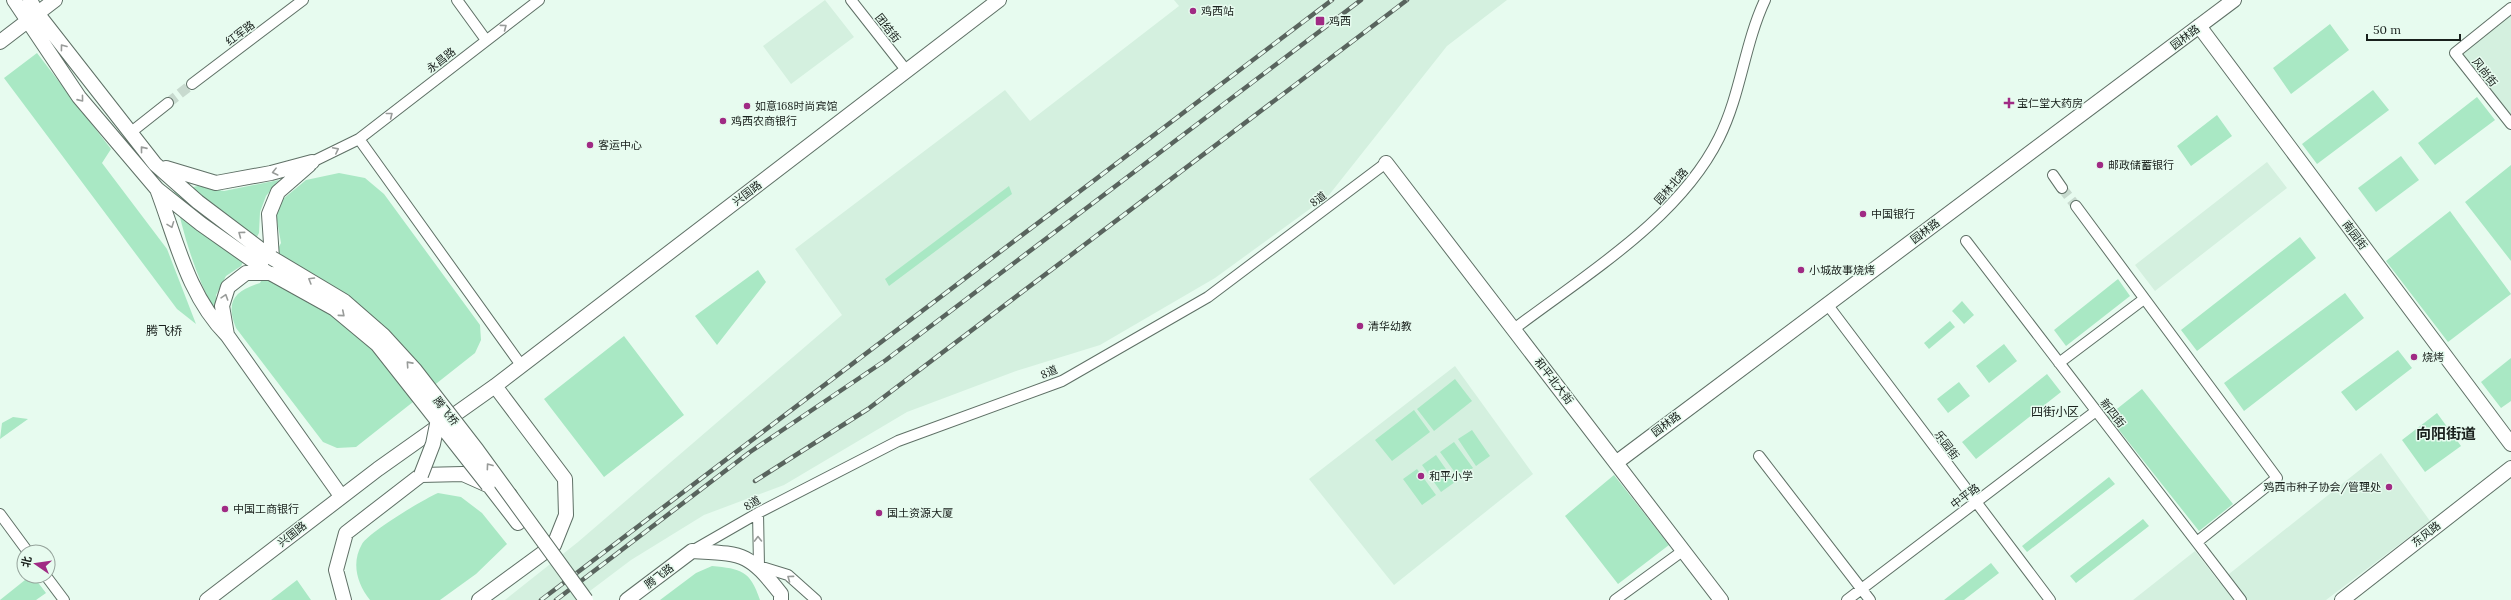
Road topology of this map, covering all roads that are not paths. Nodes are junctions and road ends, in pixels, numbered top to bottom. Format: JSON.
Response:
{"nodes":[{"id":1,"x":14,"y":0,"type":"edge"},
{"id":2,"x":30,"y":0,"type":"edge"},
{"id":3,"x":55,"y":0,"type":"edge"},
{"id":4,"x":303,"y":0,"type":"edge"},
{"id":5,"x":457,"y":0,"type":"edge"},
{"id":6,"x":539,"y":0,"type":"edge"},
{"id":7,"x":851,"y":0,"type":"edge"},
{"id":8,"x":999,"y":0,"type":"edge"},
{"id":9,"x":1765,"y":0,"type":"edge"},
{"id":10,"x":2234,"y":0,"type":"edge"},
{"id":11,"x":2511,"y":8,"type":"edge"},
{"id":12,"x":32,"y":17,"type":"junction"},
{"id":13,"x":2199,"y":26,"type":"junction"},
{"id":14,"x":486,"y":40,"type":"junction"},
{"id":15,"x":0,"y":42,"type":"edge"},
{"id":16,"x":906,"y":70,"type":"junction"},
{"id":17,"x":192,"y":84,"type":"tunnel mouth"},
{"id":18,"x":168,"y":103,"type":"tunnel mouth"},
{"id":19,"x":2511,"y":124,"type":"edge"},
{"id":20,"x":130,"y":133,"type":"junction"},
{"id":21,"x":359,"y":139,"type":"junction"},
{"id":22,"x":312,"y":162,"type":"junction"},
{"id":23,"x":1386,"y":163,"type":"joint"},
{"id":24,"x":155,"y":164,"type":"junction"},
{"id":25,"x":2053,"y":175,"type":"dead end"},
{"id":26,"x":2062,"y":188,"type":"tunnel mouth"},
{"id":27,"x":157,"y":189,"type":"junction"},
{"id":28,"x":2076,"y":206,"type":"tunnel mouth"},
{"id":29,"x":1966,"y":241,"type":"dead end"},
{"id":30,"x":272,"y":258,"type":"junction"},
{"id":31,"x":272,"y":274,"type":"junction"},
{"id":32,"x":2144,"y":299,"type":"junction"},
{"id":33,"x":1826,"y":304,"type":"junction"},
{"id":34,"x":1514,"y":329,"type":"junction"},
{"id":35,"x":227,"y":335,"type":"junction"},
{"id":36,"x":2059,"y":363,"type":"junction"},
{"id":37,"x":521,"y":365,"type":"junction"},
{"id":38,"x":495,"y":386,"type":"junction"},
{"id":39,"x":440,"y":402,"type":"junction"},
{"id":40,"x":2096,"y":411,"type":"junction"},
{"id":41,"x":438,"y":420,"type":"junction"},
{"id":42,"x":2511,"y":444,"type":"edge"},
{"id":43,"x":1759,"y":456,"type":"dead end"},
{"id":44,"x":1617,"y":462,"type":"junction"},
{"id":45,"x":2511,"y":468,"type":"edge"},
{"id":46,"x":421,"y":475,"type":"junction"},
{"id":47,"x":488,"y":485,"type":"junction"},
{"id":48,"x":510,"y":495,"type":"junction"},
{"id":49,"x":341,"y":496,"type":"junction"},
{"id":50,"x":1976,"y":503,"type":"junction"},
{"id":51,"x":758,"y":513,"type":"junction"},
{"id":52,"x":0,"y":514,"type":"edge"},
{"id":53,"x":2197,"y":542,"type":"junction"},
{"id":54,"x":22,"y":544,"type":"edge"},
{"id":55,"x":1684,"y":550,"type":"junction"},
{"id":56,"x":692,"y":551,"type":"junction"},
{"id":57,"x":759,"y":566,"type":"junction"},
{"id":58,"x":52,"y":584,"type":"edge"},
{"id":59,"x":1862,"y":589,"type":"junction"},
{"id":60,"x":64,"y":600,"type":"edge"},
{"id":61,"x":207,"y":600,"type":"edge"},
{"id":62,"x":344,"y":600,"type":"edge"},
{"id":63,"x":479,"y":600,"type":"edge"},
{"id":64,"x":575,"y":600,"type":"edge"},
{"id":65,"x":586,"y":600,"type":"edge"},
{"id":66,"x":627,"y":600,"type":"edge"},
{"id":67,"x":781,"y":600,"type":"edge"},
{"id":68,"x":816,"y":600,"type":"edge"},
{"id":69,"x":1615,"y":600,"type":"edge"},
{"id":70,"x":1721,"y":600,"type":"edge"},
{"id":71,"x":1847,"y":600,"type":"edge"},
{"id":72,"x":1870,"y":600,"type":"edge"},
{"id":73,"x":2050,"y":600,"type":"edge"},
{"id":74,"x":2241,"y":600,"type":"edge"},
{"id":75,"x":2342,"y":600,"type":"edge"}],
"edges":[{"from":1,"to":12,"type":"main road"},
{"from":2,"to":12,"type":"main road"},
{"from":3,"to":12,"type":"main road"},
{"from":4,"to":17,"type":"street","name":"红军路"},
{"from":5,"to":14,"type":"street"},
{"from":14,"to":6,"type":"street","name":"永昌路","one_way":true},
{"from":7,"to":16,"type":"street","name":"团结街"},
{"from":8,"to":16,"type":"main road","name":"兴国路"},
{"from":9,"to":34,"type":"street","name":"园林北路"},
{"from":10,"to":13,"type":"main road","name":"园林路"},
{"from":11,"to":19,"type":"street","name":"风尚街"},
{"from":12,"to":15,"type":"main road"},
{"from":20,"to":12,"type":"main road","name":"腾飞桥","one_way":true},
{"from":12,"to":27,"type":"main road","one_way":true},
{"from":13,"to":33,"type":"main road","name":"园林路"},
{"from":13,"to":42,"type":"main road","name":"南园街"},
{"from":21,"to":14,"type":"street","name":"永昌路","one_way":true},
{"from":16,"to":37,"type":"main road","name":"兴国路"},
{"from":18,"to":20,"type":"street"},
{"from":24,"to":20,"type":"main road","name":"腾飞桥","one_way":true},
{"from":22,"to":21,"type":"street","name":"永昌路","one_way":true},
{"from":21,"to":37,"type":"street"},
{"from":22,"to":24,"type":"main road","one_way":true},
{"from":22,"to":30,"type":"main road"},
{"from":23,"to":34,"type":"main road","name":"和平北大街"},
{"from":23,"to":51,"type":"street","name":"8道"},
{"from":30,"to":24,"type":"main road","name":"腾飞桥","one_way":true},
{"from":25,"to":26,"type":"street"},
{"from":27,"to":31,"type":"main road","name":"腾飞桥"},
{"from":27,"to":35,"type":"main road","one_way":true},
{"from":28,"to":32,"type":"street"},
{"from":29,"to":36,"type":"street","name":"新四街"},
{"from":39,"to":30,"type":"main road","name":"腾飞桥","one_way":true,"bridge":true},
{"from":35,"to":31,"type":"main road","one_way":true},
{"from":31,"to":41,"type":"main road","name":"腾飞桥","one_way":true,"bridge":true},
{"from":32,"to":36,"type":"street"},
{"from":32,"to":53,"type":"street"},
{"from":33,"to":44,"type":"main road","name":"园林路"},
{"from":33,"to":50,"type":"street","name":"乐园街"},
{"from":34,"to":44,"type":"main road","name":"和平北大街"},
{"from":35,"to":49,"type":"main road"},
{"from":36,"to":40,"type":"street","name":"新四街"},
{"from":37,"to":38,"type":"main road","name":"兴国路"},
{"from":38,"to":49,"type":"main road","name":"兴国路"},
{"from":38,"to":63,"type":"main road"},
{"from":39,"to":41,"type":"main road","bridge":true},
{"from":48,"to":39,"type":"main road","name":"腾飞桥","one_way":true,"bridge":true},
{"from":40,"to":50,"type":"street","name":"中平路"},
{"from":40,"to":53,"type":"street","name":"新四街"},
{"from":41,"to":46,"type":"main road","bridge":true},
{"from":41,"to":47,"type":"main road","name":"腾飞桥","bridge":true},
{"from":43,"to":59,"type":"street"},
{"from":44,"to":55,"type":"main road","name":"和平北大街"},
{"from":45,"to":75,"type":"main road","name":"东风路"},
{"from":46,"to":47,"type":"main road"},
{"from":46,"to":62,"type":"main road"},
{"from":47,"to":48,"type":"main road"},
{"from":47,"to":64,"type":"main road","name":"腾飞桥"},
{"from":48,"to":65,"type":"main road","name":"腾飞桥","bridge":true},
{"from":49,"to":61,"type":"main road","name":"兴国路"},
{"from":50,"to":59,"type":"street","name":"中平路"},
{"from":50,"to":73,"type":"street","name":"乐园街"},
{"from":51,"to":56,"type":"street","name":"8道"},
{"from":57,"to":51,"type":"street","one_way":true},
{"from":52,"to":54,"type":"street"},
{"from":53,"to":74,"type":"street","name":"新四街"},
{"from":55,"to":69,"type":"street"},
{"from":55,"to":70,"type":"main road","name":"和平北大街"},
{"from":56,"to":57,"type":"main road"},
{"from":56,"to":66,"type":"main road","name":"腾飞路"},
{"from":57,"to":67,"type":"main road"},
{"from":68,"to":57,"type":"street","one_way":true},
{"from":58,"to":60,"type":"street"},
{"from":59,"to":71,"type":"street","name":"中平路"},
{"from":59,"to":72,"type":"street"}]}
